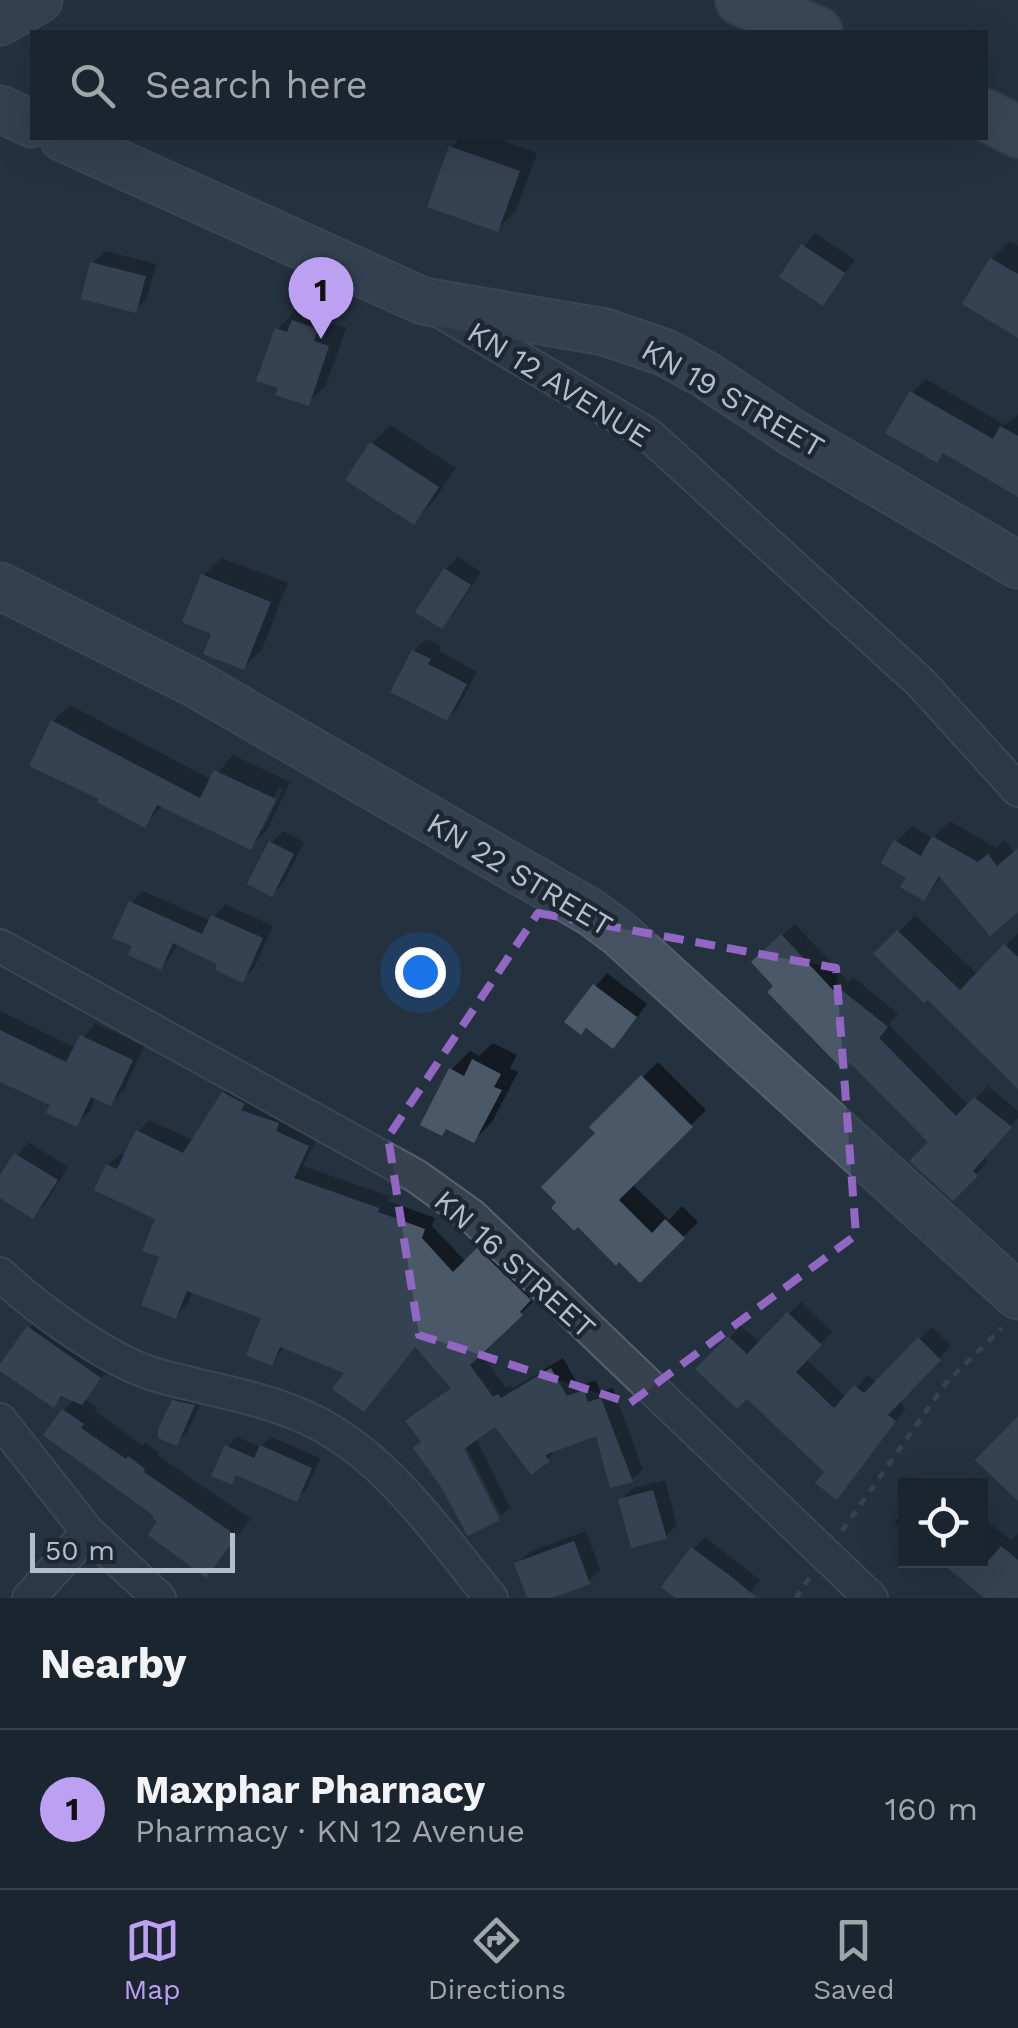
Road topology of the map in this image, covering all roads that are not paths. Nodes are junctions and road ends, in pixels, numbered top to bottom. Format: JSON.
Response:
{"nodes":[{"id":1,"x":39,"y":0,"type":"edge"},
{"id":2,"x":741,"y":0,"type":"edge"},
{"id":3,"x":0,"y":22,"type":"edge"},
{"id":4,"x":812,"y":30,"type":"edge"},
{"id":5,"x":0,"y":108,"type":"edge"},
{"id":6,"x":988,"y":116,"type":"edge"},
{"id":7,"x":30,"y":123,"type":"edge"},
{"id":8,"x":1018,"y":132,"type":"edge"},
{"id":9,"x":67,"y":140,"type":"edge"},
{"id":10,"x":423,"y":300,"type":"junction"},
{"id":11,"x":1018,"y":564,"type":"edge"},
{"id":12,"x":0,"y":586,"type":"edge"},
{"id":13,"x":1018,"y":790,"type":"edge"},
{"id":14,"x":0,"y":946,"type":"edge"},
{"id":15,"x":0,"y":1274,"type":"edge"},
{"id":16,"x":1012,"y":1310,"type":"edge"},
{"id":17,"x":0,"y":1420,"type":"edge"},
{"id":18,"x":88,"y":1532,"type":"junction"},
{"id":19,"x":29,"y":1598,"type":"edge"},
{"id":20,"x":160,"y":1598,"type":"edge"},
{"id":21,"x":491,"y":1598,"type":"edge"},
{"id":22,"x":871,"y":1598,"type":"edge"}],
"edges":[{"from":1,"to":3,"type":"street"},
{"from":2,"to":4,"type":"main road"},
{"from":5,"to":7,"type":"street"},
{"from":6,"to":8,"type":"main road"},
{"from":9,"to":10,"type":"street","name":"KN 12 AVENUE"},
{"from":10,"to":11,"type":"street","name":"KN 19 STREET"},
{"from":10,"to":13,"type":"street","name":"KN 12 AVENUE"},
{"from":12,"to":16,"type":"street","name":"KN 22 STREET"},
{"from":14,"to":22,"type":"street","name":"KN 16 STREET"},
{"from":15,"to":21,"type":"street"},
{"from":17,"to":18,"type":"street"},
{"from":18,"to":19,"type":"street"},
{"from":18,"to":20,"type":"street"}]}
